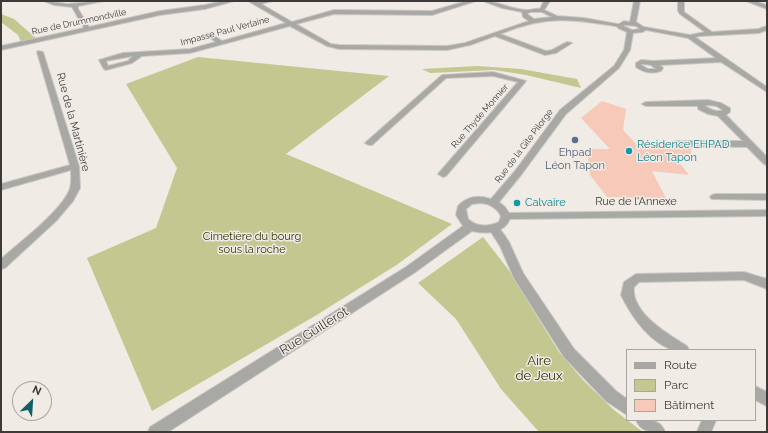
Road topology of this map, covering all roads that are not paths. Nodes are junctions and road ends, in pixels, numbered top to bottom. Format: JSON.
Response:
{"nodes":[{"id":1,"x":47,"y":1,"type":"edge"},
{"id":2,"x":101,"y":1,"type":"edge"},
{"id":3,"x":231,"y":1,"type":"edge"},
{"id":4,"x":269,"y":1,"type":"edge"},
{"id":5,"x":473,"y":1,"type":"edge"},
{"id":6,"x":486,"y":1,"type":"edge"},
{"id":7,"x":547,"y":1,"type":"edge"},
{"id":8,"x":637,"y":1,"type":"edge"},
{"id":9,"x":681,"y":1,"type":"edge"},
{"id":10,"x":749,"y":1,"type":"edge"},
{"id":11,"x":253,"y":3,"type":"edge"},
{"id":12,"x":75,"y":5,"type":"junction"},
{"id":13,"x":767,"y":7,"type":"edge"},
{"id":14,"x":526,"y":11,"type":"junction"},
{"id":15,"x":541,"y":11,"type":"junction"},
{"id":16,"x":557,"y":17,"type":"junction"},
{"id":17,"x":533,"y":21,"type":"junction"},
{"id":18,"x":289,"y":23,"type":"junction"},
{"id":19,"x":632,"y":27,"type":"junction"},
{"id":20,"x":767,"y":28,"type":"edge"},
{"id":21,"x":88,"y":30,"type":"junction"},
{"id":22,"x":759,"y":32,"type":"junction"},
{"id":23,"x":208,"y":34,"type":"dead end"},
{"id":24,"x":496,"y":34,"type":"junction"},
{"id":25,"x":712,"y":34,"type":"junction"},
{"id":26,"x":767,"y":35,"type":"edge"},
{"id":27,"x":690,"y":37,"type":"junction"},
{"id":28,"x":221,"y":43,"type":"junction"},
{"id":29,"x":569,"y":43,"type":"dead end"},
{"id":30,"x":1,"y":48,"type":"edge"},
{"id":31,"x":40,"y":52,"type":"dead end"},
{"id":32,"x":140,"y":54,"type":"junction"},
{"id":33,"x":722,"y":60,"type":"junction"},
{"id":34,"x":653,"y":63,"type":"dead end"},
{"id":35,"x":767,"y":90,"type":"edge"},
{"id":36,"x":646,"y":104,"type":"dead end"},
{"id":37,"x":369,"y":143,"type":"dead end"},
{"id":38,"x":676,"y":144,"type":"dead end"},
{"id":39,"x":748,"y":144,"type":"junction"},
{"id":40,"x":767,"y":162,"type":"edge"},
{"id":41,"x":74,"y":166,"type":"junction"},
{"id":42,"x":443,"y":174,"type":"dead end"},
{"id":43,"x":1,"y":187,"type":"edge"},
{"id":44,"x":715,"y":197,"type":"dead end"},
{"id":45,"x":767,"y":197,"type":"edge"},
{"id":46,"x":493,"y":202,"type":"junction"},
{"id":47,"x":767,"y":213,"type":"edge"},
{"id":48,"x":506,"y":216,"type":"junction"},
{"id":49,"x":471,"y":226,"type":"junction"},
{"id":50,"x":494,"y":229,"type":"junction"},
{"id":51,"x":1,"y":265,"type":"edge"},
{"id":52,"x":767,"y":284,"type":"edge"},
{"id":53,"x":680,"y":349,"type":"edge"},
{"id":54,"x":756,"y":394,"type":"edge"},
{"id":55,"x":767,"y":399,"type":"edge"},
{"id":56,"x":626,"y":407,"type":"edge"},
{"id":57,"x":643,"y":421,"type":"edge"},
{"id":58,"x":708,"y":421,"type":"edge"},
{"id":59,"x":155,"y":432,"type":"edge"},
{"id":60,"x":658,"y":432,"type":"edge"},
{"id":61,"x":704,"y":432,"type":"edge"}],
"edges":[{"from":1,"to":12,"type":"street"},
{"from":2,"to":12,"type":"street"},
{"from":3,"to":21,"type":"street","name":"Rue de Drummondville"},
{"from":4,"to":11,"type":"street"},
{"from":5,"to":18,"type":"street","name":"Impasse Paul Verlaine"},
{"from":6,"to":14,"type":"street"},
{"from":7,"to":15,"type":"street"},
{"from":8,"to":19,"type":"street","name":"Rue de la Gite Pilorge"},
{"from":9,"to":25,"type":"street"},
{"from":10,"to":13,"type":"street"},
{"from":11,"to":18,"type":"street"},
{"from":12,"to":21,"type":"street"},
{"from":14,"to":15,"type":"street"},
{"from":14,"to":17,"type":"street"},
{"from":15,"to":16,"type":"street"},
{"from":16,"to":17,"type":"street"},
{"from":16,"to":19,"type":"street"},
{"from":17,"to":24,"type":"street"},
{"from":18,"to":24,"type":"street"},
{"from":18,"to":28,"type":"street","name":"Impasse Paul Verlaine"},
{"from":19,"to":27,"type":"street"},
{"from":19,"to":46,"type":"street","name":"Rue de la Gite Pilorge"},
{"from":20,"to":22,"type":"street"},
{"from":21,"to":30,"type":"street","name":"Rue de Drummondville"},
{"from":22,"to":25,"type":"street"},
{"from":22,"to":26,"type":"street"},
{"from":23,"to":28,"type":"street"},
{"from":24,"to":29,"type":"street"},
{"from":25,"to":27,"type":"street"},
{"from":27,"to":33,"type":"street"},
{"from":28,"to":32,"type":"street","name":"Impasse Paul Verlaine"},
{"from":31,"to":41,"type":"street","name":"Rue de la Martinière"},
{"from":32,"to":32,"type":"street","name":"Impasse Paul Verlaine"},
{"from":33,"to":34,"type":"street"},
{"from":33,"to":35,"type":"street"},
{"from":36,"to":39,"type":"street"},
{"from":37,"to":42,"type":"street","name":"Rue Thyde Monnier"},
{"from":38,"to":39,"type":"street"},
{"from":39,"to":40,"type":"street"},
{"from":41,"to":43,"type":"street"},
{"from":41,"to":51,"type":"street","name":"Rue de la Martinière"},
{"from":44,"to":45,"type":"street"},
{"from":46,"to":48,"type":"street"},
{"from":46,"to":49,"type":"street"},
{"from":47,"to":48,"type":"street","name":"Rue de l'Annexe"},
{"from":48,"to":50,"type":"street"},
{"from":49,"to":50,"type":"street"},
{"from":49,"to":59,"type":"street","name":"Rue Guillerot"},
{"from":50,"to":56,"type":"street"},
{"from":52,"to":53,"type":"street"},
{"from":54,"to":55,"type":"street"},
{"from":57,"to":60,"type":"street"},
{"from":58,"to":61,"type":"street"}]}
